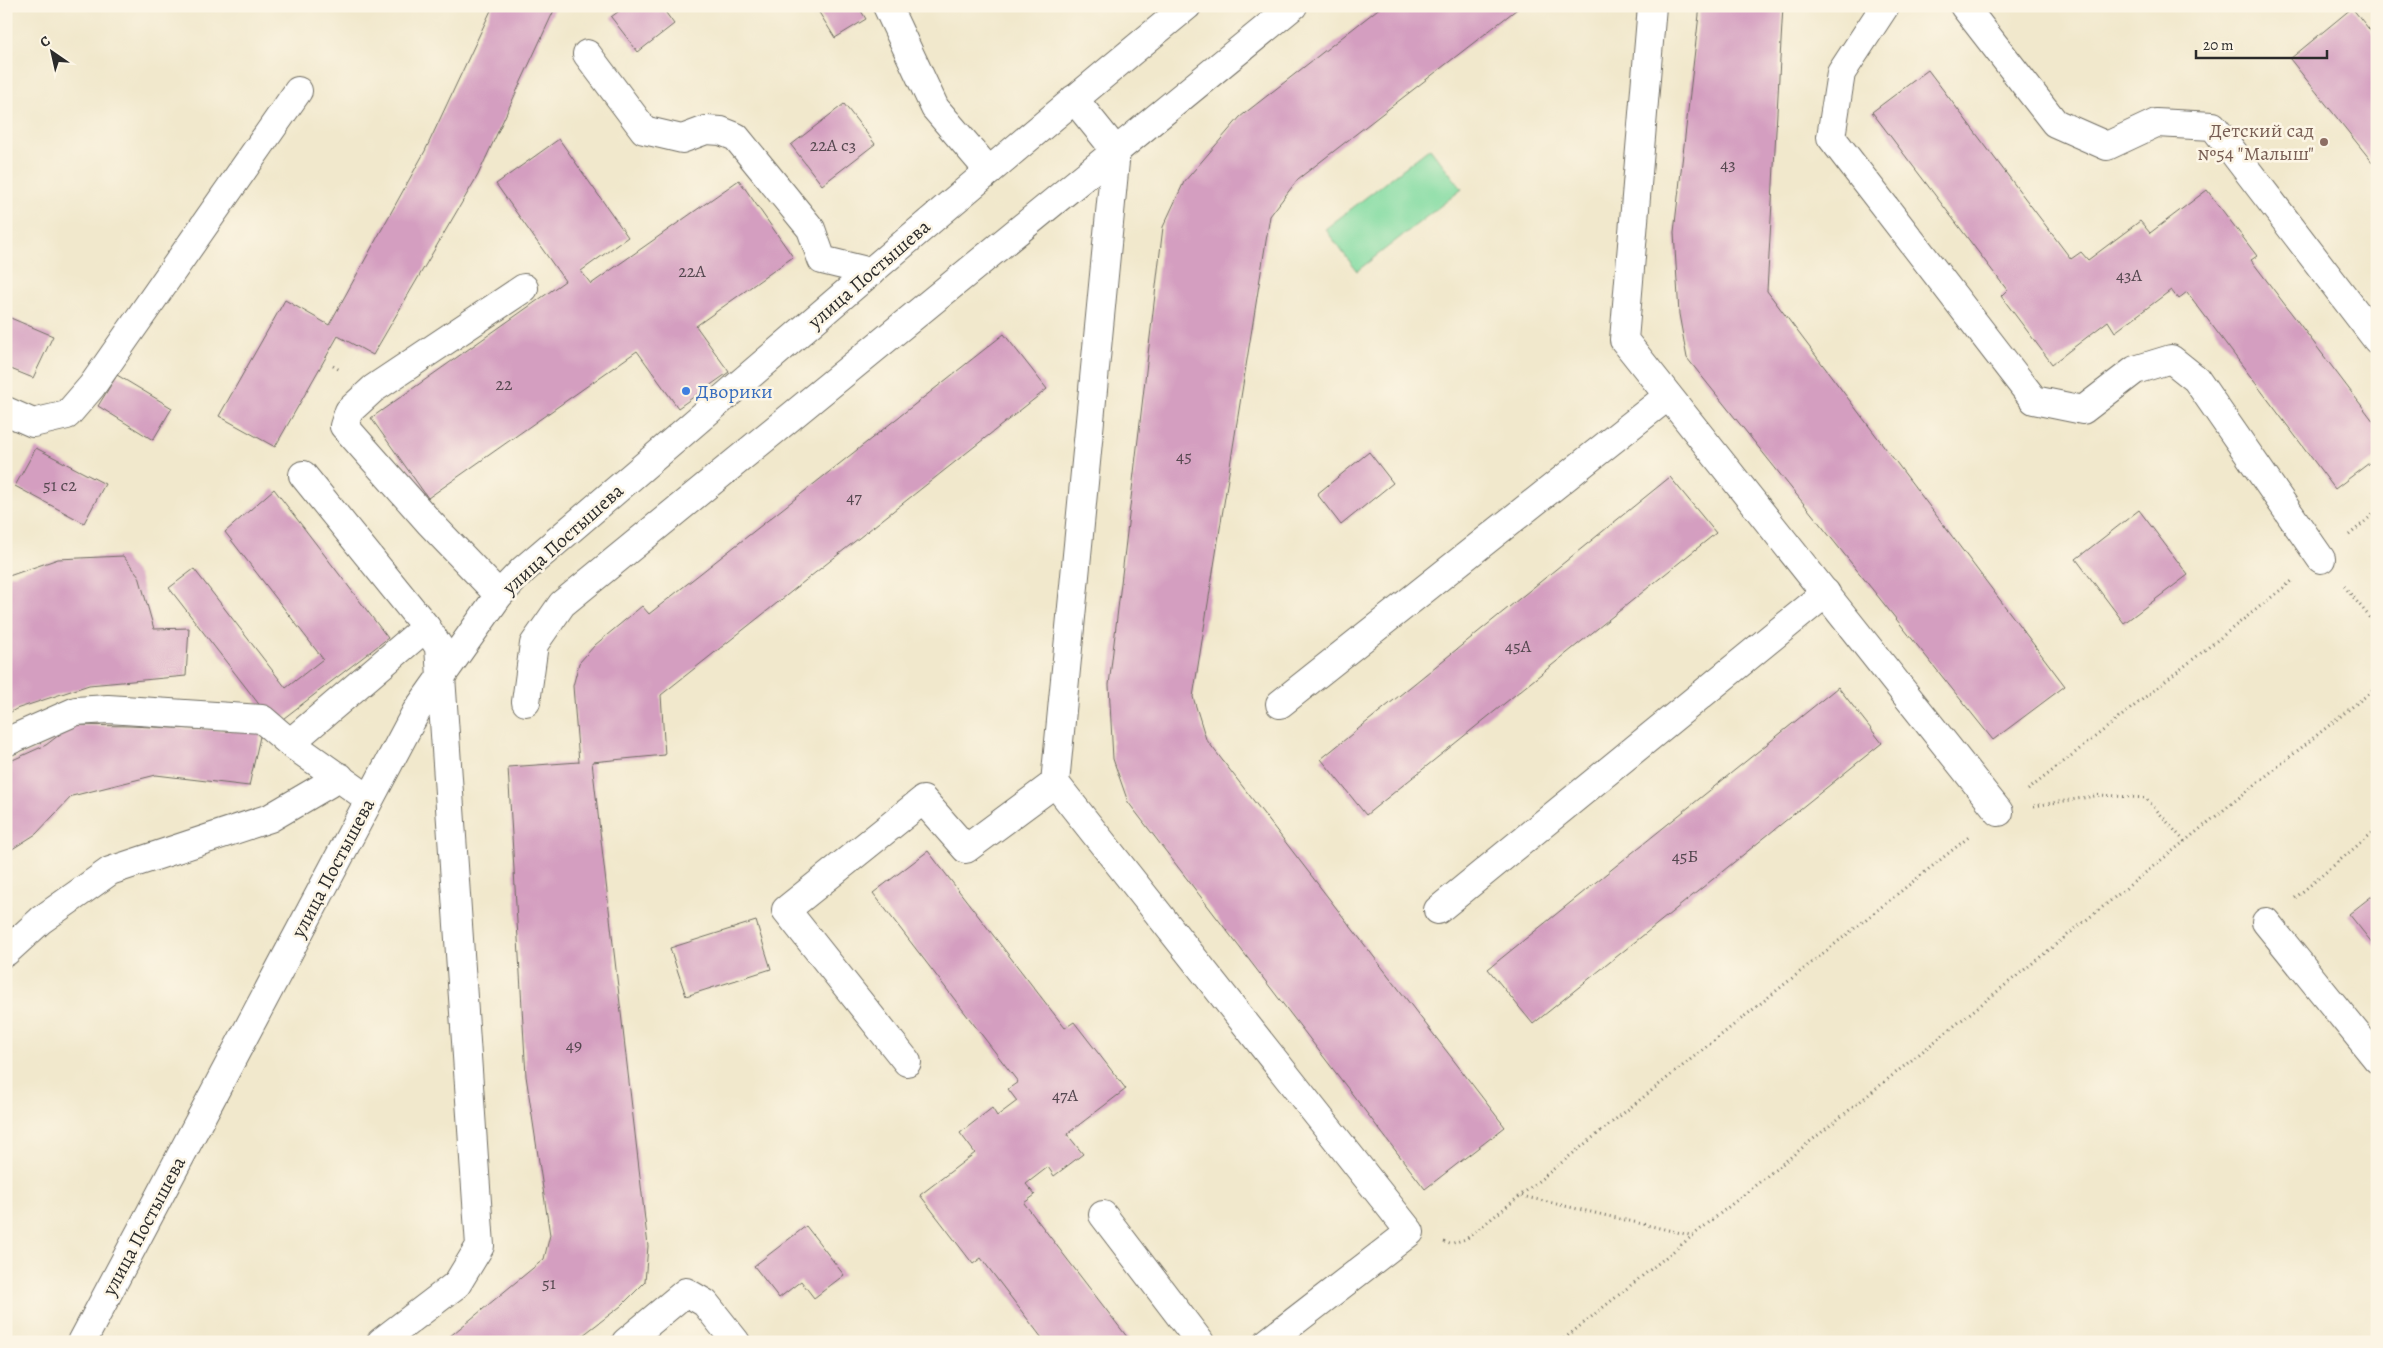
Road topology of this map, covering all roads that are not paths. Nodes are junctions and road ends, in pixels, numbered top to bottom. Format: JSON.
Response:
{"nodes":[{"id":1,"x":887,"y":6,"type":"edge"},
{"id":2,"x":1188,"y":6,"type":"edge"},
{"id":3,"x":1293,"y":6,"type":"edge"},
{"id":4,"x":1652,"y":6,"type":"edge"},
{"id":5,"x":1886,"y":6,"type":"edge"},
{"id":6,"x":1964,"y":6,"type":"edge"},
{"id":7,"x":588,"y":54,"type":"dead end"},
{"id":8,"x":298,"y":91,"type":"dead end"},
{"id":9,"x":1074,"y":99,"type":"junction"},
{"id":10,"x":1116,"y":151,"type":"junction"},
{"id":11,"x":989,"y":171,"type":"junction"},
{"id":12,"x":870,"y":272,"type":"junction"},
{"id":13,"x":524,"y":288,"type":"dead end"},
{"id":14,"x":2377,"y":340,"type":"edge"},
{"id":15,"x":1668,"y":396,"type":"junction"},
{"id":16,"x":6,"y":411,"type":"edge"},
{"id":17,"x":303,"y":475,"type":"dead end"},
{"id":18,"x":2321,"y":559,"type":"road end"},
{"id":19,"x":1826,"y":594,"type":"junction"},
{"id":20,"x":499,"y":595,"type":"junction"},
{"id":21,"x":426,"y":628,"type":"junction"},
{"id":22,"x":441,"y":677,"type":"junction"},
{"id":23,"x":526,"y":702,"type":"dead end"},
{"id":24,"x":1280,"y":704,"type":"dead end"},
{"id":25,"x":6,"y":742,"type":"edge"},
{"id":26,"x":290,"y":743,"type":"junction"},
{"id":27,"x":340,"y":777,"type":"junction"},
{"id":28,"x":1055,"y":783,"type":"junction"},
{"id":29,"x":369,"y":799,"type":"junction"},
{"id":30,"x":1999,"y":812,"type":"road end"},
{"id":31,"x":1438,"y":910,"type":"dead end"},
{"id":32,"x":2266,"y":922,"type":"road end"},
{"id":33,"x":6,"y":952,"type":"edge"},
{"id":34,"x":2377,"y":1059,"type":"edge"},
{"id":35,"x":908,"y":1062,"type":"dead end"},
{"id":36,"x":1103,"y":1215,"type":"dead end"},
{"id":37,"x":82,"y":1342,"type":"edge"},
{"id":38,"x":381,"y":1342,"type":"edge"},
{"id":39,"x":626,"y":1342,"type":"edge"},
{"id":40,"x":736,"y":1342,"type":"edge"},
{"id":41,"x":1200,"y":1342,"type":"edge"},
{"id":42,"x":1268,"y":1342,"type":"edge"}],
"edges":[{"from":1,"to":11,"type":"street"},
{"from":2,"to":9,"type":"street","name":"улица Постышева"},
{"from":3,"to":10,"type":"street"},
{"from":4,"to":15,"type":"street"},
{"from":5,"to":18,"type":"street"},
{"from":6,"to":14,"type":"street"},
{"from":7,"to":12,"type":"street"},
{"from":8,"to":16,"type":"street"},
{"from":9,"to":10,"type":"street"},
{"from":9,"to":11,"type":"street","name":"улица Постышева"},
{"from":10,"to":23,"type":"street"},
{"from":10,"to":28,"type":"street"},
{"from":11,"to":12,"type":"street","name":"улица Постышева"},
{"from":12,"to":20,"type":"street","name":"улица Постышева"},
{"from":13,"to":20,"type":"street"},
{"from":15,"to":19,"type":"street"},
{"from":15,"to":24,"type":"street"},
{"from":17,"to":21,"type":"street"},
{"from":19,"to":30,"type":"street"},
{"from":19,"to":31,"type":"street"},
{"from":20,"to":22,"type":"street","name":"улица Постышева"},
{"from":21,"to":22,"type":"street"},
{"from":21,"to":26,"type":"street"},
{"from":22,"to":29,"type":"street","name":"улица Постышева"},
{"from":22,"to":38,"type":"street"},
{"from":25,"to":26,"type":"street"},
{"from":26,"to":27,"type":"street"},
{"from":27,"to":29,"type":"street"},
{"from":27,"to":33,"type":"street"},
{"from":28,"to":35,"type":"street"},
{"from":28,"to":42,"type":"street"},
{"from":29,"to":37,"type":"street","name":"улица Постышева"},
{"from":32,"to":34,"type":"street"},
{"from":36,"to":41,"type":"street"},
{"from":39,"to":40,"type":"street"}]}
